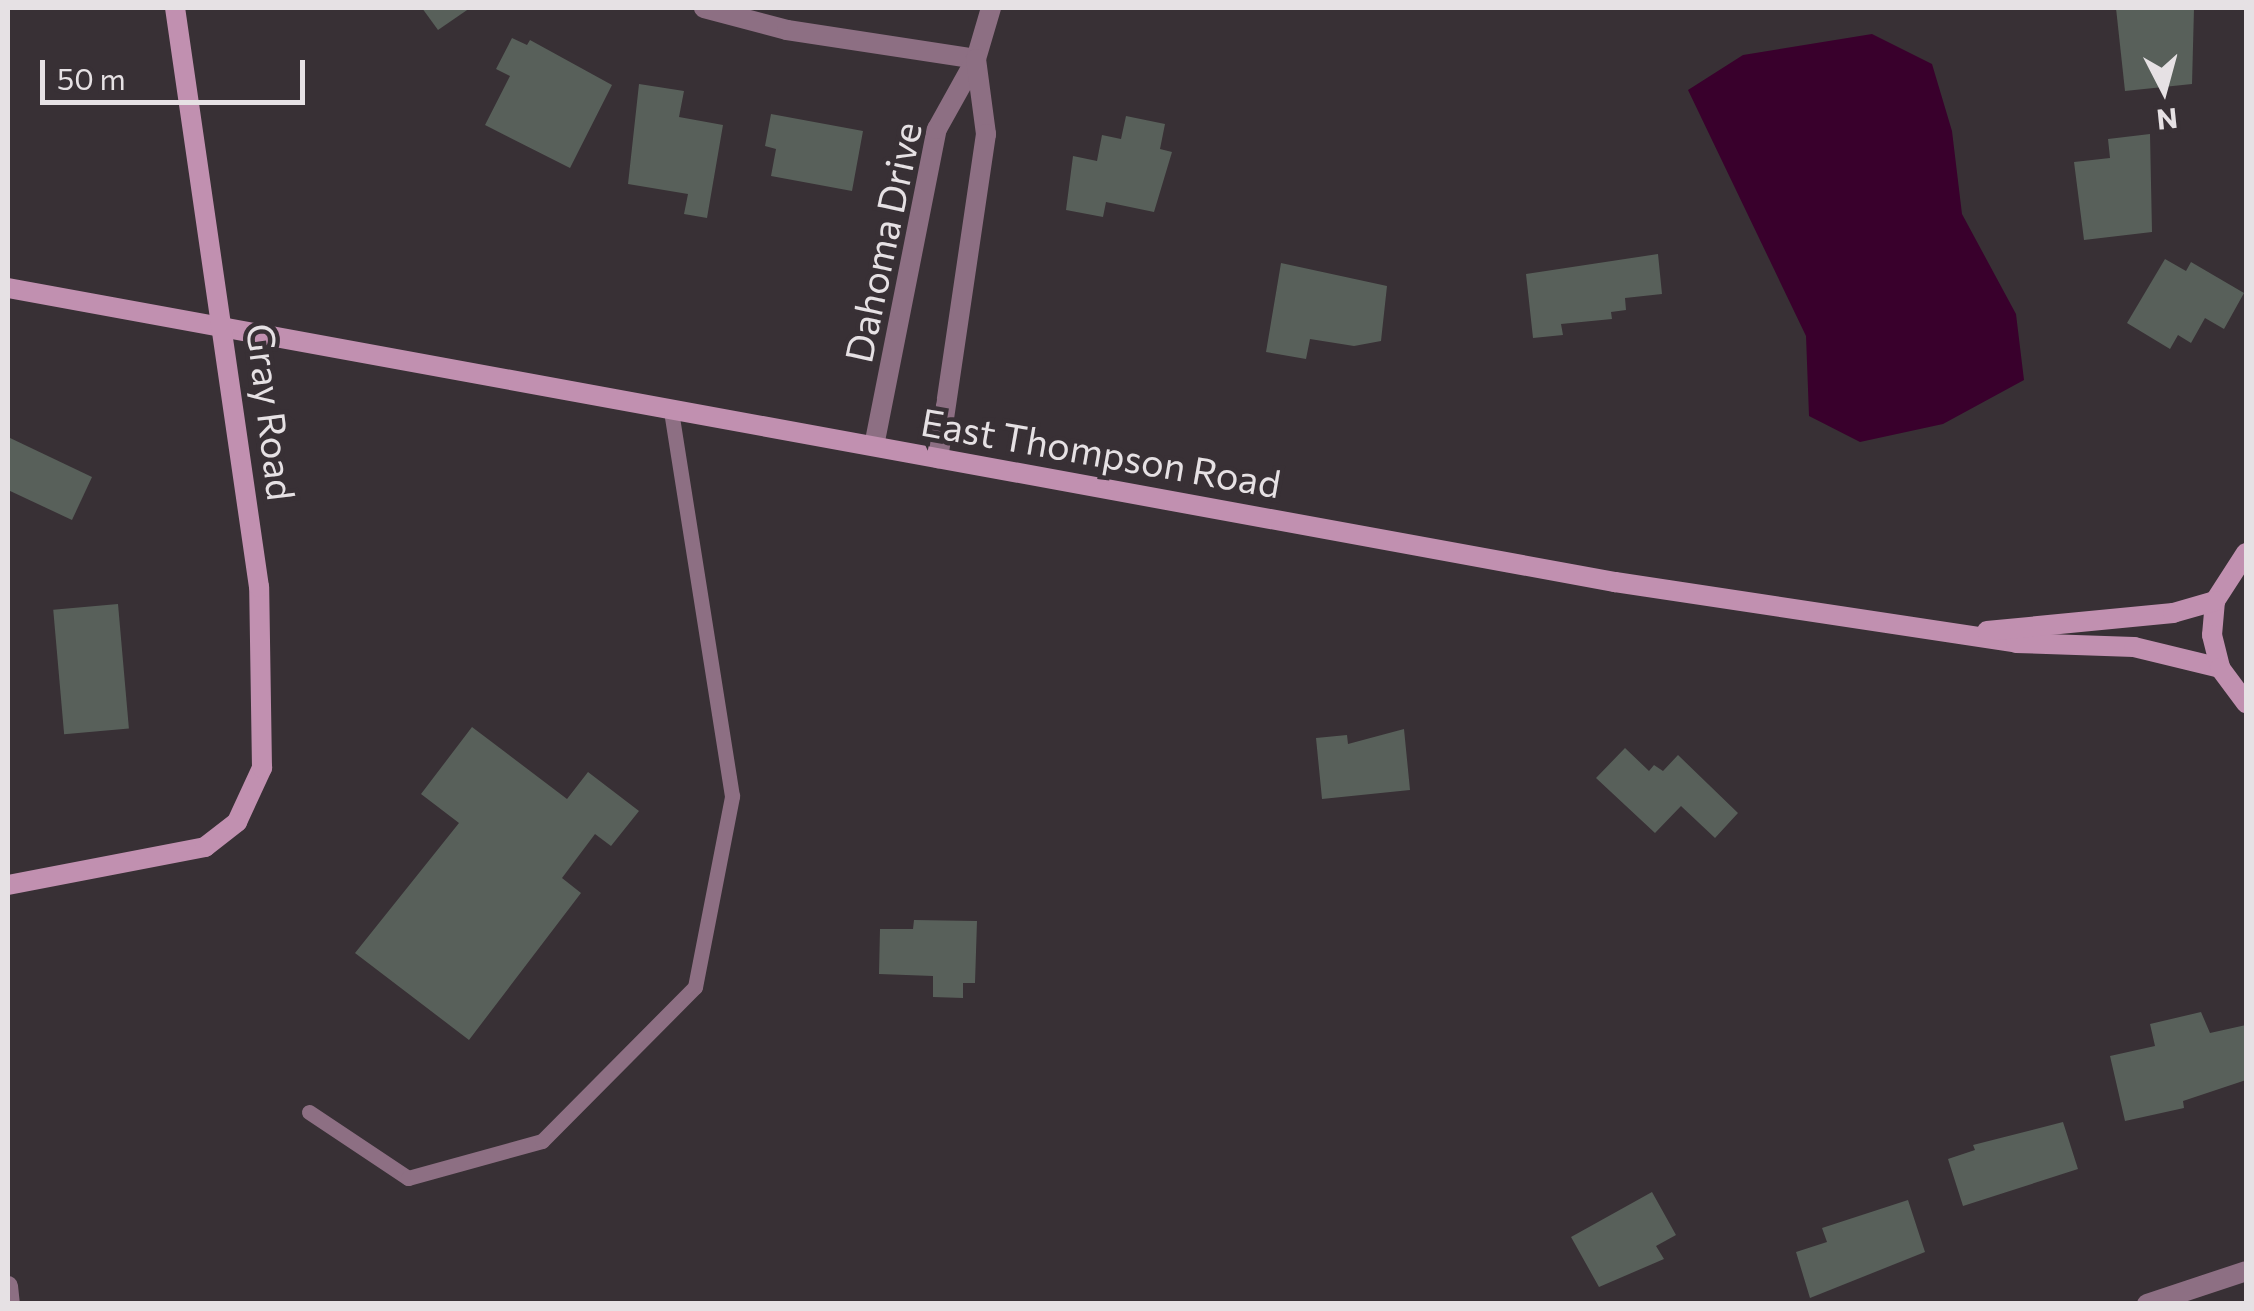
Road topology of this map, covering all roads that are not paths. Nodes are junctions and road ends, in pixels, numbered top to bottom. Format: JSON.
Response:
{"nodes":[{"id":1,"x":175,"y":8,"type":"edge"},
{"id":2,"x":704,"y":8,"type":"edge"},
{"id":3,"x":991,"y":8,"type":"edge"},
{"id":4,"x":976,"y":60,"type":"junction"},
{"id":5,"x":8,"y":288,"type":"edge"},
{"id":6,"x":226,"y":328,"type":"junction"},
{"id":7,"x":671,"y":409,"type":"junction"},
{"id":8,"x":874,"y":446,"type":"junction"},
{"id":9,"x":938,"y":458,"type":"junction"},
{"id":10,"x":2246,"y":553,"type":"edge"},
{"id":11,"x":2215,"y":600,"type":"junction"},
{"id":12,"x":1965,"y":634,"type":"junction"},
{"id":13,"x":2220,"y":668,"type":"junction"},
{"id":14,"x":2246,"y":703,"type":"edge"},
{"id":15,"x":8,"y":885,"type":"edge"},
{"id":16,"x":309,"y":1112,"type":"dead end"},
{"id":17,"x":2246,"y":1272,"type":"edge"},
{"id":18,"x":8,"y":1286,"type":"edge"},
{"id":19,"x":10,"y":1304,"type":"edge"},
{"id":20,"x":2147,"y":1304,"type":"edge"}],
"edges":[{"from":1,"to":6,"type":"main road","name":"Gray Road"},
{"from":2,"to":4,"type":"street"},
{"from":3,"to":4,"type":"street","name":"Dahoma Drive"},
{"from":4,"to":8,"type":"street","name":"Dahoma Drive"},
{"from":4,"to":9,"type":"street","name":"Dahoma Drive"},
{"from":5,"to":6,"type":"main road","name":"East Thompson Road"},
{"from":6,"to":7,"type":"main road","name":"East Thompson Road"},
{"from":6,"to":15,"type":"main road","name":"Gray Road"},
{"from":7,"to":8,"type":"main road","name":"East Thompson Road"},
{"from":7,"to":16,"type":"lane"},
{"from":8,"to":9,"type":"main road","name":"East Thompson Road"},
{"from":9,"to":12,"type":"main road","name":"East Thompson Road"},
{"from":10,"to":11,"type":"main road"},
{"from":11,"to":12,"type":"main road","name":"East Thompson Road"},
{"from":11,"to":13,"type":"main road"},
{"from":12,"to":13,"type":"main road","name":"East Thompson Road"},
{"from":13,"to":14,"type":"main road"},
{"from":17,"to":20,"type":"street"},
{"from":18,"to":19,"type":"street"}]}
